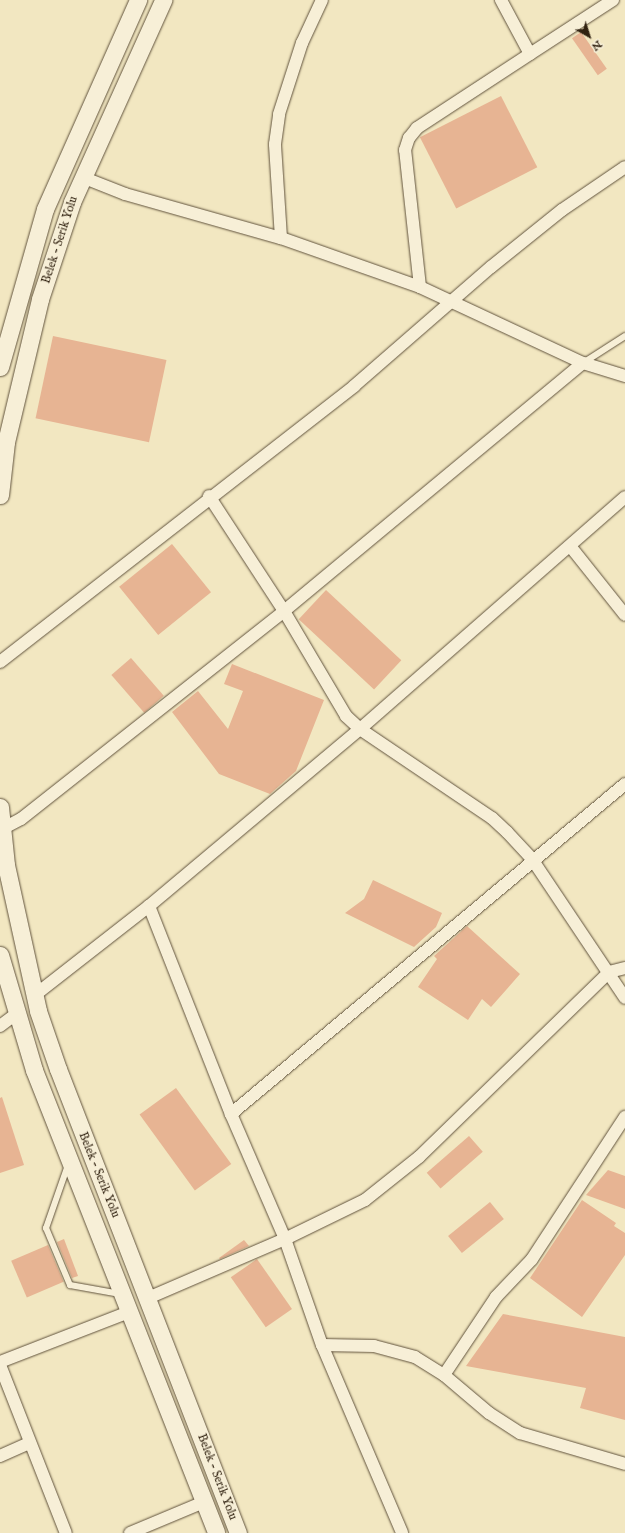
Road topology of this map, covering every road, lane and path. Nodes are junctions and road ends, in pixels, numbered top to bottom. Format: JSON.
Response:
{"nodes":[{"id":1,"x":138,"y":0,"type":"edge"},
{"id":2,"x":163,"y":0,"type":"edge"},
{"id":3,"x":322,"y":0,"type":"edge"},
{"id":4,"x":501,"y":0,"type":"edge"},
{"id":5,"x":613,"y":0,"type":"edge"},
{"id":6,"x":530,"y":54,"type":"junction"},
{"id":7,"x":625,"y":167,"type":"edge"},
{"id":8,"x":82,"y":177,"type":"junction"},
{"id":9,"x":281,"y":238,"type":"junction"},
{"id":10,"x":420,"y":287,"type":"junction"},
{"id":11,"x":451,"y":303,"type":"junction"},
{"id":12,"x":625,"y":336,"type":"edge"},
{"id":13,"x":583,"y":363,"type":"junction"},
{"id":14,"x":0,"y":368,"type":"edge"},
{"id":15,"x":625,"y":376,"type":"edge"},
{"id":16,"x":0,"y":495,"type":"edge"},
{"id":17,"x":209,"y":496,"type":"junction"},
{"id":18,"x":625,"y":497,"type":"edge"},
{"id":19,"x":570,"y":546,"type":"junction"},
{"id":20,"x":284,"y":611,"type":"junction"},
{"id":21,"x":625,"y":615,"type":"edge"},
{"id":22,"x":0,"y":662,"type":"edge"},
{"id":23,"x":360,"y":729,"type":"junction"},
{"id":24,"x":625,"y":784,"type":"edge"},
{"id":25,"x":0,"y":807,"type":"edge"},
{"id":26,"x":2,"y":829,"type":"junction"},
{"id":27,"x":532,"y":859,"type":"junction"},
{"id":28,"x":149,"y":906,"type":"junction"},
{"id":29,"x":0,"y":956,"type":"edge"},
{"id":30,"x":625,"y":968,"type":"edge"},
{"id":31,"x":609,"y":972,"type":"junction"},
{"id":32,"x":35,"y":994,"type":"junction"},
{"id":33,"x":625,"y":998,"type":"edge"},
{"id":34,"x":16,"y":1014,"type":"junction"},
{"id":35,"x":0,"y":1026,"type":"edge"},
{"id":36,"x":231,"y":1114,"type":"junction"},
{"id":37,"x":625,"y":1117,"type":"edge"},
{"id":38,"x":69,"y":1159,"type":"junction"},
{"id":39,"x":285,"y":1239,"type":"junction"},
{"id":40,"x":122,"y":1294,"type":"junction"},
{"id":41,"x":148,"y":1298,"type":"junction"},
{"id":42,"x":129,"y":1312,"type":"junction"},
{"id":43,"x":322,"y":1344,"type":"junction"},
{"id":44,"x":0,"y":1363,"type":"edge"},
{"id":45,"x":444,"y":1374,"type":"junction"},
{"id":46,"x":29,"y":1443,"type":"junction"},
{"id":47,"x":0,"y":1456,"type":"edge"},
{"id":48,"x":625,"y":1464,"type":"edge"},
{"id":49,"x":204,"y":1502,"type":"junction"},
{"id":50,"x":66,"y":1533,"type":"edge"},
{"id":51,"x":130,"y":1533,"type":"edge"},
{"id":52,"x":216,"y":1533,"type":"edge"},
{"id":53,"x":238,"y":1533,"type":"edge"},
{"id":54,"x":402,"y":1533,"type":"edge"}],
"edges":[{"from":1,"to":14,"type":"main road","name":"Belek - Serik Yolu"},
{"from":2,"to":8,"type":"main road","name":"Belek - Serik Yolu"},
{"from":3,"to":9,"type":"street"},
{"from":4,"to":6,"type":"street"},
{"from":5,"to":6,"type":"street"},
{"from":6,"to":10,"type":"street"},
{"from":7,"to":11,"type":"street"},
{"from":8,"to":9,"type":"street"},
{"from":8,"to":16,"type":"main road","name":"Belek - Serik Yolu"},
{"from":9,"to":10,"type":"street"},
{"from":10,"to":11,"type":"street"},
{"from":11,"to":13,"type":"street"},
{"from":11,"to":17,"type":"street"},
{"from":12,"to":13,"type":"lane"},
{"from":13,"to":15,"type":"street"},
{"from":13,"to":20,"type":"street"},
{"from":17,"to":20,"type":"street"},
{"from":17,"to":22,"type":"street"},
{"from":18,"to":19,"type":"street"},
{"from":19,"to":21,"type":"street"},
{"from":19,"to":23,"type":"street"},
{"from":20,"to":23,"type":"street"},
{"from":20,"to":26,"type":"street"},
{"from":23,"to":27,"type":"street"},
{"from":23,"to":28,"type":"street"},
{"from":24,"to":27,"type":"street"},
{"from":25,"to":26,"type":"main road","name":"Belek - Serik Yolu"},
{"from":26,"to":32,"type":"main road","name":"Belek - Serik Yolu"},
{"from":27,"to":31,"type":"street"},
{"from":27,"to":36,"type":"street"},
{"from":28,"to":32,"type":"street"},
{"from":28,"to":36,"type":"street"},
{"from":29,"to":34,"type":"main road","name":"Belek - Serik Yolu"},
{"from":30,"to":31,"type":"street"},
{"from":31,"to":33,"type":"street"},
{"from":31,"to":39,"type":"street"},
{"from":32,"to":41,"type":"main road","name":"Belek - Serik Yolu"},
{"from":34,"to":35,"type":"street"},
{"from":34,"to":38,"type":"main road","name":"Belek - Serik Yolu"},
{"from":36,"to":39,"type":"street"},
{"from":37,"to":45,"type":"street"},
{"from":38,"to":40,"type":"main road","name":"Belek - Serik Yolu"},
{"from":38,"to":40,"type":"lane"},
{"from":39,"to":41,"type":"street"},
{"from":39,"to":43,"type":"street"},
{"from":40,"to":42,"type":"main road","name":"Belek - Serik Yolu"},
{"from":41,"to":53,"type":"main road","name":"Belek - Serik Yolu"},
{"from":42,"to":44,"type":"street"},
{"from":42,"to":49,"type":"main road","name":"Belek - Serik Yolu"},
{"from":43,"to":45,"type":"street"},
{"from":43,"to":54,"type":"street"},
{"from":44,"to":46,"type":"street"},
{"from":45,"to":48,"type":"street"},
{"from":46,"to":47,"type":"street"},
{"from":46,"to":50,"type":"street"},
{"from":49,"to":51,"type":"street"},
{"from":49,"to":52,"type":"main road","name":"Belek - Serik Yolu"}]}
